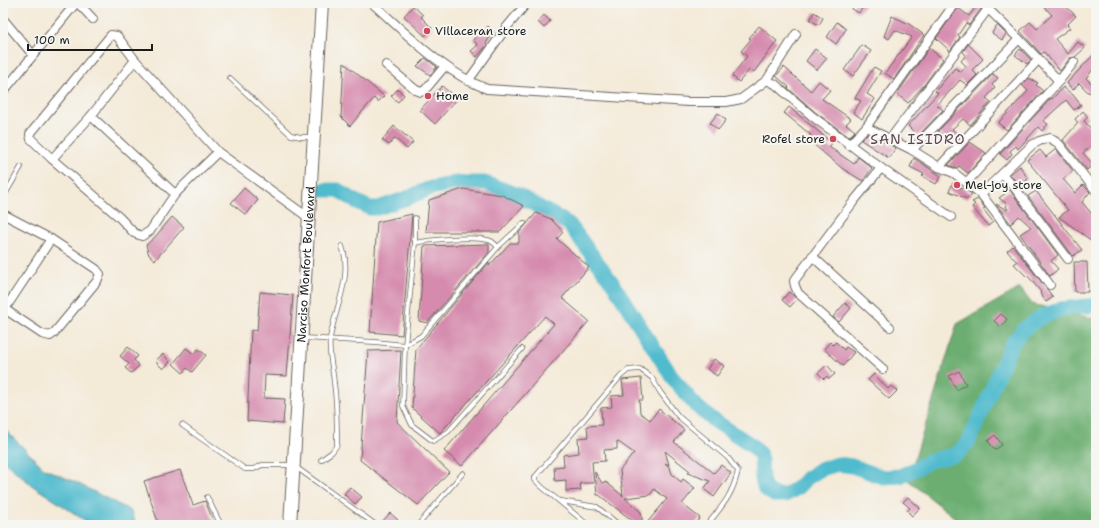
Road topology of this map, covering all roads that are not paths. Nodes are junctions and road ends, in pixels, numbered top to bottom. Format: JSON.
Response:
{"nodes":[{"id":1,"x":77,"y":3,"type":"edge"},
{"id":2,"x":322,"y":3,"type":"edge"},
{"id":3,"x":372,"y":3,"type":"edge"},
{"id":4,"x":527,"y":3,"type":"edge"},
{"id":5,"x":955,"y":3,"type":"edge"},
{"id":6,"x":982,"y":3,"type":"edge"},
{"id":7,"x":988,"y":9,"type":"junction"},
{"id":8,"x":3,"y":19,"type":"edge"},
{"id":9,"x":93,"y":19,"type":"dead end"},
{"id":10,"x":796,"y":34,"type":"dead end"},
{"id":11,"x":1019,"y":39,"type":"junction"},
{"id":12,"x":33,"y":56,"type":"junction"},
{"id":13,"x":1039,"y":59,"type":"junction"},
{"id":14,"x":136,"y":60,"type":"junction"},
{"id":15,"x":1074,"y":62,"type":"dead end"},
{"id":16,"x":386,"y":65,"type":"dead end"},
{"id":17,"x":444,"y":66,"type":"junction"},
{"id":18,"x":230,"y":78,"type":"dead end"},
{"id":19,"x":767,"y":80,"type":"junction"},
{"id":20,"x":468,"y":81,"type":"junction"},
{"id":21,"x":1059,"y":81,"type":"junction"},
{"id":22,"x":3,"y":92,"type":"edge"},
{"id":23,"x":91,"y":116,"type":"junction"},
{"id":24,"x":866,"y":127,"type":"junction"},
{"id":25,"x":314,"y":137,"type":"junction"},
{"id":26,"x":890,"y":139,"type":"junction"},
{"id":27,"x":849,"y":145,"type":"junction"},
{"id":28,"x":912,"y":150,"type":"junction"},
{"id":29,"x":218,"y":152,"type":"junction"},
{"id":30,"x":52,"y":159,"type":"junction"},
{"id":31,"x":21,"y":167,"type":"dead end"},
{"id":32,"x":939,"y":167,"type":"junction"},
{"id":33,"x":881,"y":168,"type":"junction"},
{"id":34,"x":1002,"y":174,"type":"junction"},
{"id":35,"x":967,"y":182,"type":"junction"},
{"id":36,"x":1096,"y":191,"type":"edge"},
{"id":37,"x":175,"y":194,"type":"junction"},
{"id":38,"x":981,"y":194,"type":"junction"},
{"id":39,"x":3,"y":198,"type":"edge"},
{"id":40,"x":3,"y":214,"type":"edge"},
{"id":41,"x":951,"y":217,"type":"dead end"},
{"id":42,"x":309,"y":218,"type":"junction"},
{"id":43,"x":415,"y":218,"type":"dead end"},
{"id":44,"x":524,"y":223,"type":"dead end"},
{"id":45,"x":51,"y":239,"type":"junction"},
{"id":46,"x":415,"y":244,"type":"junction"},
{"id":47,"x":342,"y":246,"type":"dead end"},
{"id":48,"x":498,"y":247,"type":"junction"},
{"id":49,"x":812,"y":256,"type":"junction"},
{"id":50,"x":1068,"y":259,"type":"dead end"},
{"id":51,"x":1050,"y":285,"type":"dead end"},
{"id":52,"x":4,"y":308,"type":"edge"},
{"id":53,"x":890,"y":327,"type":"dead end"},
{"id":54,"x":301,"y":338,"type":"junction"},
{"id":55,"x":330,"y":339,"type":"junction"},
{"id":56,"x":406,"y":345,"type":"junction"},
{"id":57,"x":522,"y":349,"type":"dead end"},
{"id":58,"x":883,"y":369,"type":"dead end"},
{"id":59,"x":182,"y":425,"type":"dead end"},
{"id":60,"x":321,"y":460,"type":"dead end"},
{"id":61,"x":293,"y":465,"type":"junction"},
{"id":62,"x":463,"y":473,"type":"dead end"},
{"id":63,"x":207,"y":497,"type":"dead end"},
{"id":64,"x":559,"y":501,"type":"junction"},
{"id":65,"x":221,"y":525,"type":"edge"},
{"id":66,"x":290,"y":525,"type":"edge"},
{"id":67,"x":376,"y":525,"type":"edge"},
{"id":68,"x":418,"y":525,"type":"edge"},
{"id":69,"x":588,"y":525,"type":"edge"},
{"id":70,"x":619,"y":525,"type":"edge"},
{"id":71,"x":707,"y":525,"type":"edge"}],
"edges":[{"from":1,"to":9,"type":"street"},
{"from":1,"to":12,"type":"street"},
{"from":2,"to":25,"type":"main road","name":"Narciso Monfort Boulevard"},
{"from":3,"to":17,"type":"street"},
{"from":4,"to":20,"type":"street"},
{"from":5,"to":24,"type":"street"},
{"from":6,"to":7,"type":"street"},
{"from":7,"to":11,"type":"street"},
{"from":7,"to":26,"type":"street"},
{"from":8,"to":12,"type":"street"},
{"from":10,"to":19,"type":"street"},
{"from":11,"to":13,"type":"street"},
{"from":11,"to":28,"type":"street"},
{"from":12,"to":22,"type":"street"},
{"from":13,"to":21,"type":"street"},
{"from":13,"to":32,"type":"street"},
{"from":14,"to":23,"type":"street"},
{"from":14,"to":29,"type":"street"},
{"from":14,"to":30,"type":"street"},
{"from":15,"to":21,"type":"street"},
{"from":16,"to":17,"type":"street"},
{"from":17,"to":20,"type":"street"},
{"from":18,"to":25,"type":"lane"},
{"from":19,"to":20,"type":"street"},
{"from":19,"to":27,"type":"street"},
{"from":21,"to":35,"type":"street"},
{"from":23,"to":30,"type":"street"},
{"from":23,"to":37,"type":"street"},
{"from":24,"to":26,"type":"street"},
{"from":24,"to":27,"type":"street"},
{"from":25,"to":42,"type":"main road","name":"Narciso Monfort Boulevard"},
{"from":26,"to":28,"type":"street"},
{"from":27,"to":33,"type":"street"},
{"from":28,"to":32,"type":"street"},
{"from":29,"to":37,"type":"street"},
{"from":29,"to":42,"type":"street"},
{"from":30,"to":37,"type":"street"},
{"from":31,"to":39,"type":"lane"},
{"from":32,"to":35,"type":"street"},
{"from":33,"to":41,"type":"street"},
{"from":33,"to":49,"type":"street"},
{"from":34,"to":36,"type":"street"},
{"from":34,"to":38,"type":"street"},
{"from":34,"to":50,"type":"street"},
{"from":35,"to":38,"type":"street"},
{"from":38,"to":51,"type":"street"},
{"from":40,"to":45,"type":"street"},
{"from":42,"to":54,"type":"main road","name":"Narciso Monfort Boulevard"},
{"from":43,"to":46,"type":"lane"},
{"from":44,"to":48,"type":"lane"},
{"from":45,"to":52,"type":"street"},
{"from":45,"to":52,"type":"street"},
{"from":46,"to":48,"type":"lane"},
{"from":46,"to":56,"type":"lane"},
{"from":47,"to":55,"type":"lane"},
{"from":48,"to":56,"type":"lane"},
{"from":49,"to":53,"type":"street"},
{"from":49,"to":58,"type":"street"},
{"from":54,"to":55,"type":"lane"},
{"from":54,"to":61,"type":"main road","name":"Narciso Monfort Boulevard"},
{"from":55,"to":56,"type":"lane"},
{"from":55,"to":60,"type":"lane"},
{"from":56,"to":57,"type":"lane"},
{"from":59,"to":61,"type":"lane"},
{"from":61,"to":66,"type":"main road","name":"Narciso Monfort Boulevard"},
{"from":61,"to":67,"type":"lane"},
{"from":62,"to":68,"type":"lane"},
{"from":63,"to":65,"type":"lane"},
{"from":64,"to":69,"type":"lane"},
{"from":64,"to":70,"type":"lane"},
{"from":64,"to":71,"type":"lane"}]}
